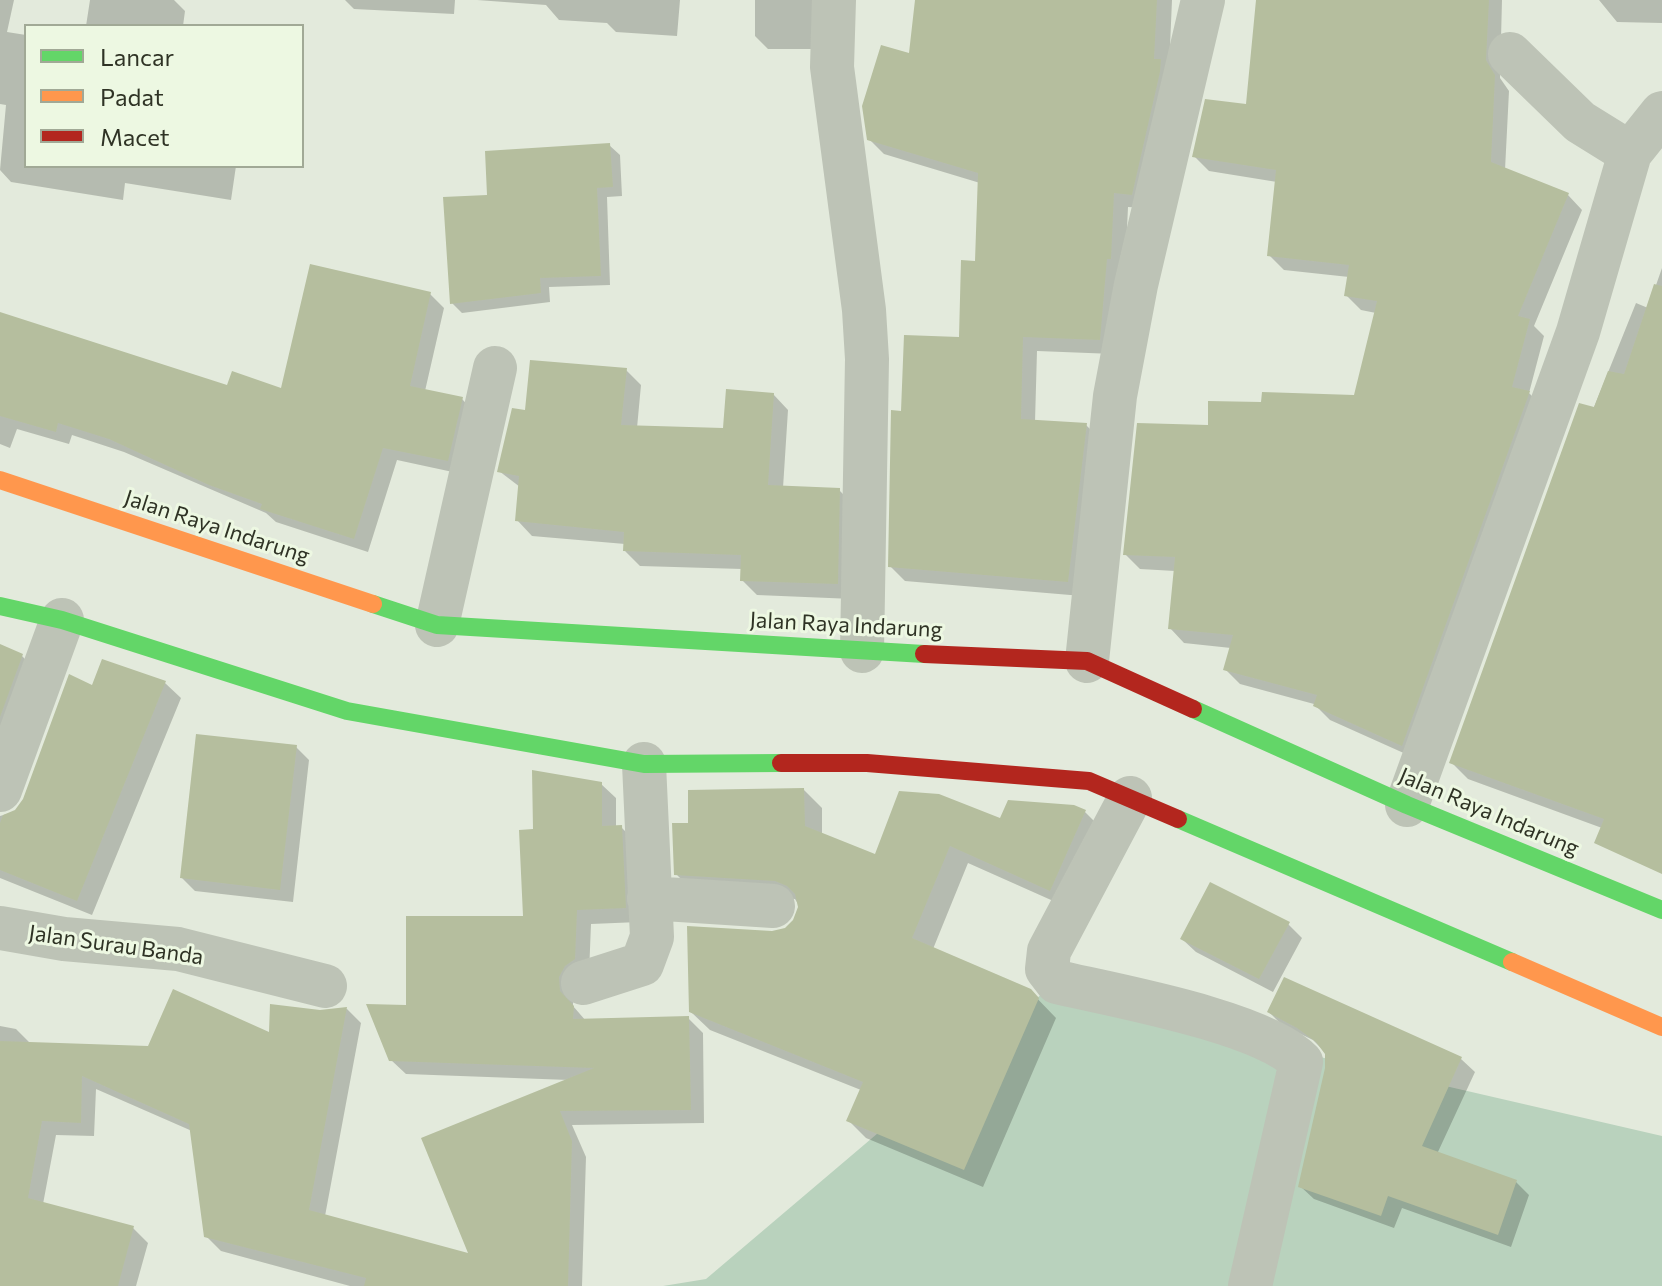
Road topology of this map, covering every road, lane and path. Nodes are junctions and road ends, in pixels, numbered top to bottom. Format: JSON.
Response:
{"nodes":[{"id":1,"x":834,"y":0,"type":"edge"},
{"id":2,"x":1203,"y":0,"type":"edge"},
{"id":3,"x":1510,"y":54,"type":"dead end"},
{"id":4,"x":1662,"y":113,"type":"edge"},
{"id":5,"x":1630,"y":153,"type":"junction"},
{"id":6,"x":495,"y":368,"type":"dead end"},
{"id":7,"x":0,"y":480,"type":"edge"},
{"id":8,"x":0,"y":606,"type":"edge"},
{"id":9,"x":62,"y":620,"type":"junction"},
{"id":10,"x":437,"y":625,"type":"junction"},
{"id":11,"x":862,"y":651,"type":"junction"},
{"id":12,"x":1087,"y":661,"type":"junction"},
{"id":13,"x":644,"y":764,"type":"junction"},
{"id":14,"x":0,"y":790,"type":"edge"},
{"id":15,"x":1130,"y":798,"type":"junction"},
{"id":16,"x":1407,"y":805,"type":"junction"},
{"id":17,"x":649,"y":898,"type":"junction"},
{"id":18,"x":773,"y":906,"type":"dead end"},
{"id":19,"x":1662,"y":910,"type":"edge"},
{"id":20,"x":0,"y":928,"type":"edge"},
{"id":21,"x":583,"y":983,"type":"dead end"},
{"id":22,"x":325,"y":986,"type":"dead end"},
{"id":23,"x":1662,"y":1027,"type":"edge"},
{"id":24,"x":1250,"y":1286,"type":"edge"}],
"edges":[{"from":1,"to":11,"type":"street"},
{"from":2,"to":12,"type":"street"},
{"from":3,"to":5,"type":"street"},
{"from":4,"to":5,"type":"street"},
{"from":5,"to":16,"type":"street"},
{"from":6,"to":10,"type":"street"},
{"from":7,"to":10,"type":"highway","name":"Jalan Raya Indarung"},
{"from":8,"to":9,"type":"highway"},
{"from":9,"to":13,"type":"highway"},
{"from":9,"to":14,"type":"street"},
{"from":10,"to":11,"type":"highway","name":"Jalan Raya Indarung"},
{"from":11,"to":12,"type":"highway","name":"Jalan Raya Indarung"},
{"from":12,"to":16,"type":"highway","name":"Jalan Raya Indarung"},
{"from":13,"to":15,"type":"highway"},
{"from":13,"to":17,"type":"street"},
{"from":15,"to":23,"type":"highway"},
{"from":15,"to":24,"type":"street"},
{"from":16,"to":19,"type":"highway","name":"Jalan Raya Indarung"},
{"from":17,"to":18,"type":"street"},
{"from":17,"to":21,"type":"street"},
{"from":20,"to":22,"type":"street","name":"Jalan Surau Banda"}]}
